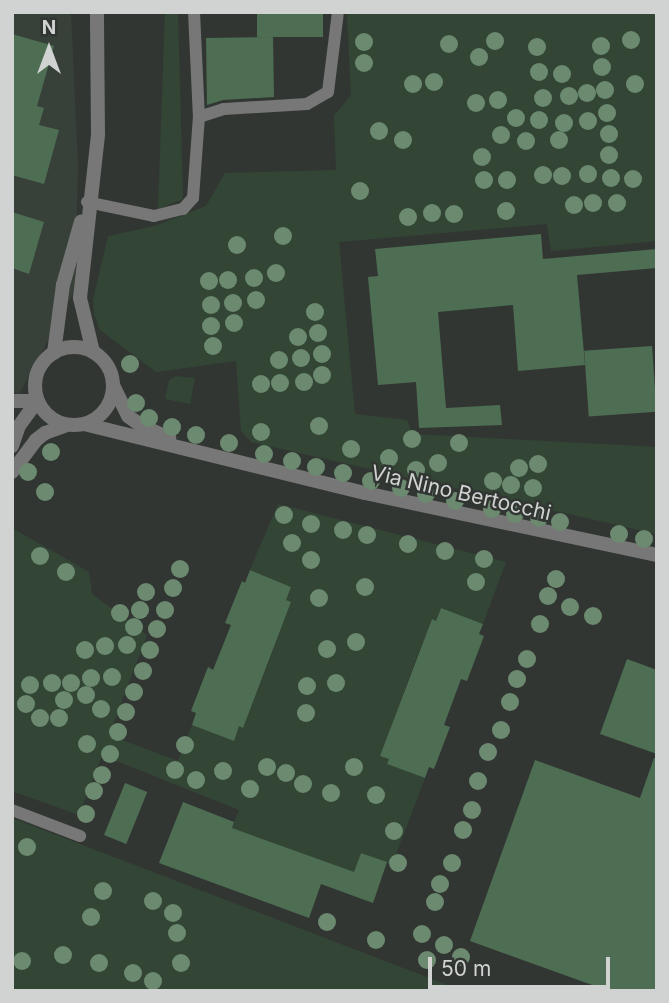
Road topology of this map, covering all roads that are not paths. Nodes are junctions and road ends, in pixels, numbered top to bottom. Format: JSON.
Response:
{"nodes":[{"id":1,"x":97,"y":12,"type":"edge"},
{"id":2,"x":194,"y":12,"type":"edge"},
{"id":3,"x":338,"y":12,"type":"edge"},
{"id":4,"x":199,"y":117,"type":"junction"},
{"id":5,"x":89,"y":203,"type":"junction"},
{"id":6,"x":93,"y":352,"type":"junction"},
{"id":7,"x":54,"y":353,"type":"junction"},
{"id":8,"x":113,"y":385,"type":"junction"},
{"id":9,"x":12,"y":401,"type":"edge"},
{"id":10,"x":37,"y":401,"type":"junction"},
{"id":11,"x":84,"y":424,"type":"junction"},
{"id":12,"x":67,"y":425,"type":"junction"},
{"id":13,"x":12,"y":446,"type":"edge"},
{"id":14,"x":257,"y":466,"type":"junction"},
{"id":15,"x":12,"y":471,"type":"edge"},
{"id":16,"x":657,"y":555,"type":"edge"},
{"id":17,"x":12,"y":810,"type":"edge"},
{"id":18,"x":80,"y":836,"type":"dead end"}],
"edges":[{"from":1,"to":5,"type":"street"},
{"from":2,"to":4,"type":"lane"},
{"from":3,"to":4,"type":"lane"},
{"from":4,"to":5,"type":"lane"},
{"from":5,"to":6,"type":"street","name":"Via Nino Bertocchi"},
{"from":5,"to":7,"type":"street"},
{"from":6,"to":7,"type":"street"},
{"from":6,"to":8,"type":"street","name":"Via Nino Bertocchi"},
{"from":7,"to":10,"type":"street"},
{"from":8,"to":11,"type":"street"},
{"from":8,"to":14,"type":"street","name":"Via Nino Bertocchi"},
{"from":9,"to":10,"type":"street"},
{"from":10,"to":12,"type":"street"},
{"from":10,"to":13,"type":"street"},
{"from":11,"to":12,"type":"street","name":"Via Nino Bertocchi"},
{"from":11,"to":14,"type":"street","name":"Via Nino Bertocchi"},
{"from":12,"to":15,"type":"street"},
{"from":14,"to":16,"type":"street","name":"Via Nino Bertocchi"},
{"from":17,"to":18,"type":"lane"}]}
